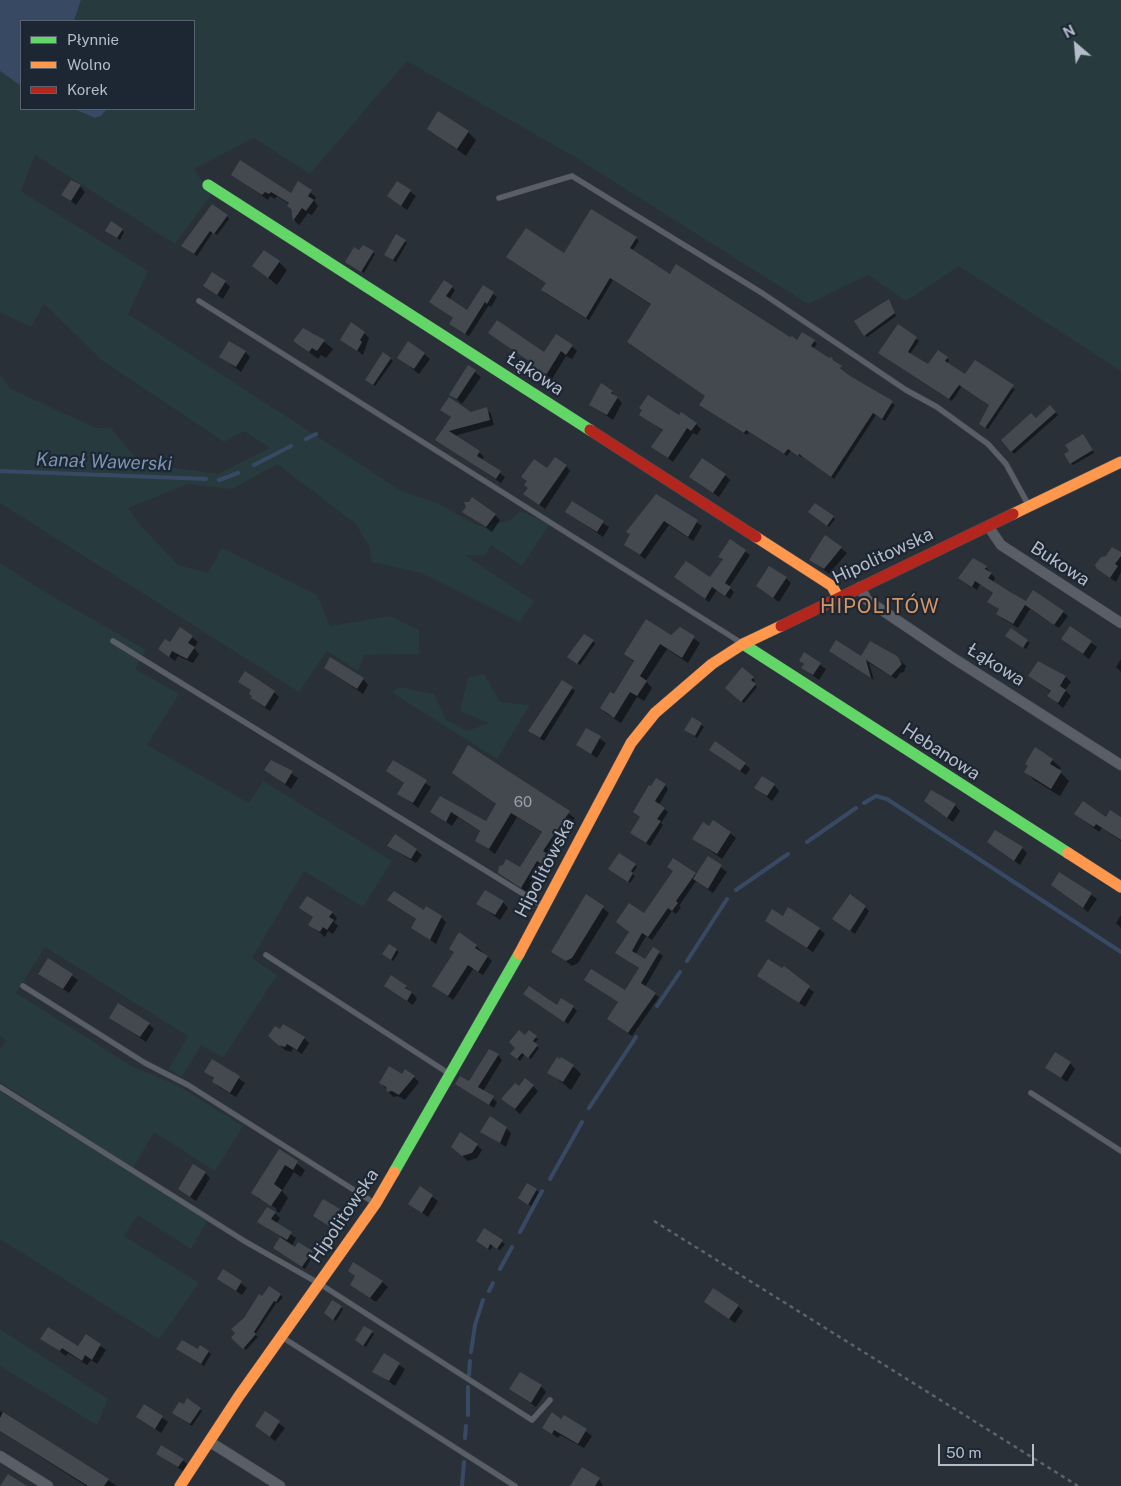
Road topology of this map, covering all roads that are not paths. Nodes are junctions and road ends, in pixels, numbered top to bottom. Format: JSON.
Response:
{"nodes":[{"id":1,"x":208,"y":185,"type":"dead end"},
{"id":2,"x":499,"y":198,"type":"dead end"},
{"id":3,"x":200,"y":301,"type":"dead end"},
{"id":4,"x":1121,"y":462,"type":"edge"},
{"id":5,"x":1029,"y":506,"type":"junction"},
{"id":6,"x":988,"y":526,"type":"junction"},
{"id":7,"x":860,"y":587,"type":"junction"},
{"id":8,"x":838,"y":597,"type":"junction"},
{"id":9,"x":1121,"y":623,"type":"edge"},
{"id":10,"x":113,"y":641,"type":"dead end"},
{"id":11,"x":742,"y":644,"type":"junction"},
{"id":12,"x":1121,"y":765,"type":"edge"},
{"id":13,"x":1121,"y":887,"type":"edge"},
{"id":14,"x":545,"y":908,"type":"junction"},
{"id":15,"x":266,"y":955,"type":"dead end"},
{"id":16,"x":23,"y":986,"type":"dead end"},
{"id":17,"x":451,"y":1075,"type":"junction"},
{"id":18,"x":0,"y":1088,"type":"edge"},
{"id":19,"x":1031,"y":1093,"type":"dead end"},
{"id":20,"x":1121,"y":1151,"type":"edge"},
{"id":21,"x":376,"y":1203,"type":"junction"},
{"id":22,"x":320,"y":1284,"type":"junction"},
{"id":23,"x":282,"y":1337,"type":"junction"},
{"id":24,"x":550,"y":1400,"type":"dead end"},
{"id":25,"x":210,"y":1442,"type":"junction"},
{"id":26,"x":0,"y":1456,"type":"edge"},
{"id":27,"x":48,"y":1486,"type":"edge"},
{"id":28,"x":180,"y":1486,"type":"edge"},
{"id":29,"x":280,"y":1486,"type":"edge"},
{"id":30,"x":515,"y":1486,"type":"edge"}],
"edges":[{"from":1,"to":8,"type":"street","name":"Łąkowa"},
{"from":2,"to":5,"type":"lane"},
{"from":3,"to":11,"type":"lane"},
{"from":4,"to":5,"type":"street","name":"Hipolitowska"},
{"from":5,"to":6,"type":"street","name":"Hipolitowska"},
{"from":6,"to":7,"type":"street","name":"Hipolitowska"},
{"from":6,"to":9,"type":"street","name":"Bukowa"},
{"from":7,"to":8,"type":"street","name":"Hipolitowska"},
{"from":7,"to":12,"type":"street","name":"Łąkowa"},
{"from":8,"to":11,"type":"street","name":"Hipolitowska"},
{"from":10,"to":14,"type":"lane"},
{"from":11,"to":13,"type":"street","name":"Hebanowa"},
{"from":11,"to":14,"type":"street","name":"Hipolitowska"},
{"from":14,"to":17,"type":"street","name":"Hipolitowska"},
{"from":15,"to":17,"type":"lane"},
{"from":16,"to":21,"type":"lane"},
{"from":17,"to":21,"type":"street","name":"Hipolitowska"},
{"from":18,"to":22,"type":"lane"},
{"from":19,"to":20,"type":"lane"},
{"from":21,"to":22,"type":"street","name":"Hipolitowska"},
{"from":22,"to":23,"type":"street","name":"Hipolitowska"},
{"from":22,"to":24,"type":"lane"},
{"from":23,"to":25,"type":"street","name":"Hipolitowska"},
{"from":23,"to":30,"type":"lane"},
{"from":25,"to":28,"type":"street","name":"Hipolitowska"},
{"from":25,"to":29,"type":"street"},
{"from":26,"to":27,"type":"street"}]}
